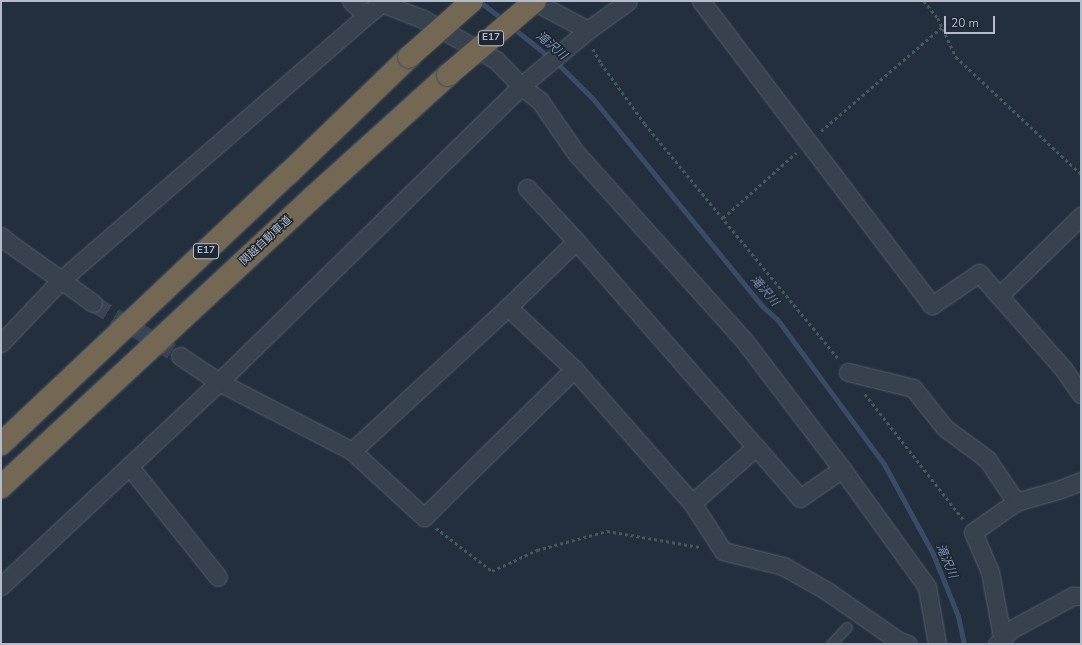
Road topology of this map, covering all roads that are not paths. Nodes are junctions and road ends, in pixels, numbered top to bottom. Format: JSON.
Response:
{"nodes":[{"id":1,"x":351,"y":1,"type":"edge"},
{"id":2,"x":472,"y":1,"type":"edge"},
{"id":3,"x":534,"y":1,"type":"edge"},
{"id":4,"x":628,"y":1,"type":"edge"},
{"id":5,"x":701,"y":1,"type":"edge"},
{"id":6,"x":367,"y":15,"type":"junction"},
{"id":7,"x":588,"y":30,"type":"junction"},
{"id":8,"x":521,"y":86,"type":"junction"},
{"id":9,"x":527,"y":188,"type":"dead end"},
{"id":10,"x":1081,"y":216,"type":"edge"},
{"id":11,"x":1,"y":236,"type":"edge"},
{"id":12,"x":576,"y":241,"type":"junction"},
{"id":13,"x":61,"y":280,"type":"junction"},
{"id":14,"x":999,"y":296,"type":"junction"},
{"id":15,"x":93,"y":303,"type":"tunnel mouth"},
{"id":16,"x":508,"y":307,"type":"junction"},
{"id":17,"x":1,"y":343,"type":"edge"},
{"id":18,"x":180,"y":356,"type":"tunnel mouth"},
{"id":19,"x":574,"y":369,"type":"junction"},
{"id":20,"x":848,"y":372,"type":"road end"},
{"id":21,"x":219,"y":382,"type":"junction"},
{"id":22,"x":1081,"y":394,"type":"edge"},
{"id":23,"x":1,"y":444,"type":"edge"},
{"id":24,"x":756,"y":447,"type":"junction"},
{"id":25,"x":352,"y":451,"type":"junction"},
{"id":26,"x":129,"y":466,"type":"junction"},
{"id":27,"x":842,"y":469,"type":"junction"},
{"id":28,"x":1081,"y":481,"type":"edge"},
{"id":29,"x":1,"y":487,"type":"edge"},
{"id":30,"x":1016,"y":502,"type":"junction"},
{"id":31,"x":692,"y":503,"type":"junction"},
{"id":32,"x":218,"y":577,"type":"dead end"},
{"id":33,"x":1,"y":586,"type":"edge"},
{"id":34,"x":1081,"y":596,"type":"edge"},
{"id":35,"x":847,"y":627,"type":"dead end"},
{"id":36,"x":1001,"y":642,"type":"edge"},
{"id":37,"x":831,"y":644,"type":"edge"},
{"id":38,"x":908,"y":644,"type":"edge"},
{"id":39,"x":937,"y":644,"type":"edge"}],
"edges":[{"from":1,"to":6,"type":"street"},
{"from":2,"to":23,"type":"highway","number":"E17","bridge":true},
{"from":3,"to":7,"type":"street"},
{"from":3,"to":29,"type":"highway","name":"関越自動車道","number":"E17","bridge":true},
{"from":4,"to":7,"type":"street"},
{"from":5,"to":14,"type":"street"},
{"from":6,"to":8,"type":"street"},
{"from":6,"to":13,"type":"street"},
{"from":7,"to":8,"type":"street"},
{"from":8,"to":21,"type":"street"},
{"from":8,"to":27,"type":"street"},
{"from":9,"to":12,"type":"street"},
{"from":10,"to":14,"type":"street"},
{"from":11,"to":13,"type":"street"},
{"from":12,"to":16,"type":"street"},
{"from":12,"to":24,"type":"street"},
{"from":13,"to":15,"type":"street"},
{"from":13,"to":17,"type":"street"},
{"from":14,"to":22,"type":"street"},
{"from":16,"to":19,"type":"street"},
{"from":16,"to":25,"type":"street"},
{"from":18,"to":21,"type":"street"},
{"from":19,"to":25,"type":"street"},
{"from":19,"to":31,"type":"street"},
{"from":20,"to":30,"type":"street"},
{"from":21,"to":25,"type":"street"},
{"from":21,"to":26,"type":"street"},
{"from":24,"to":27,"type":"street"},
{"from":24,"to":31,"type":"street"},
{"from":26,"to":32,"type":"street"},
{"from":26,"to":33,"type":"street"},
{"from":27,"to":39,"type":"street"},
{"from":28,"to":30,"type":"street"},
{"from":30,"to":36,"type":"street"},
{"from":31,"to":38,"type":"street"},
{"from":34,"to":36,"type":"street"},
{"from":35,"to":37,"type":"lane"}]}
